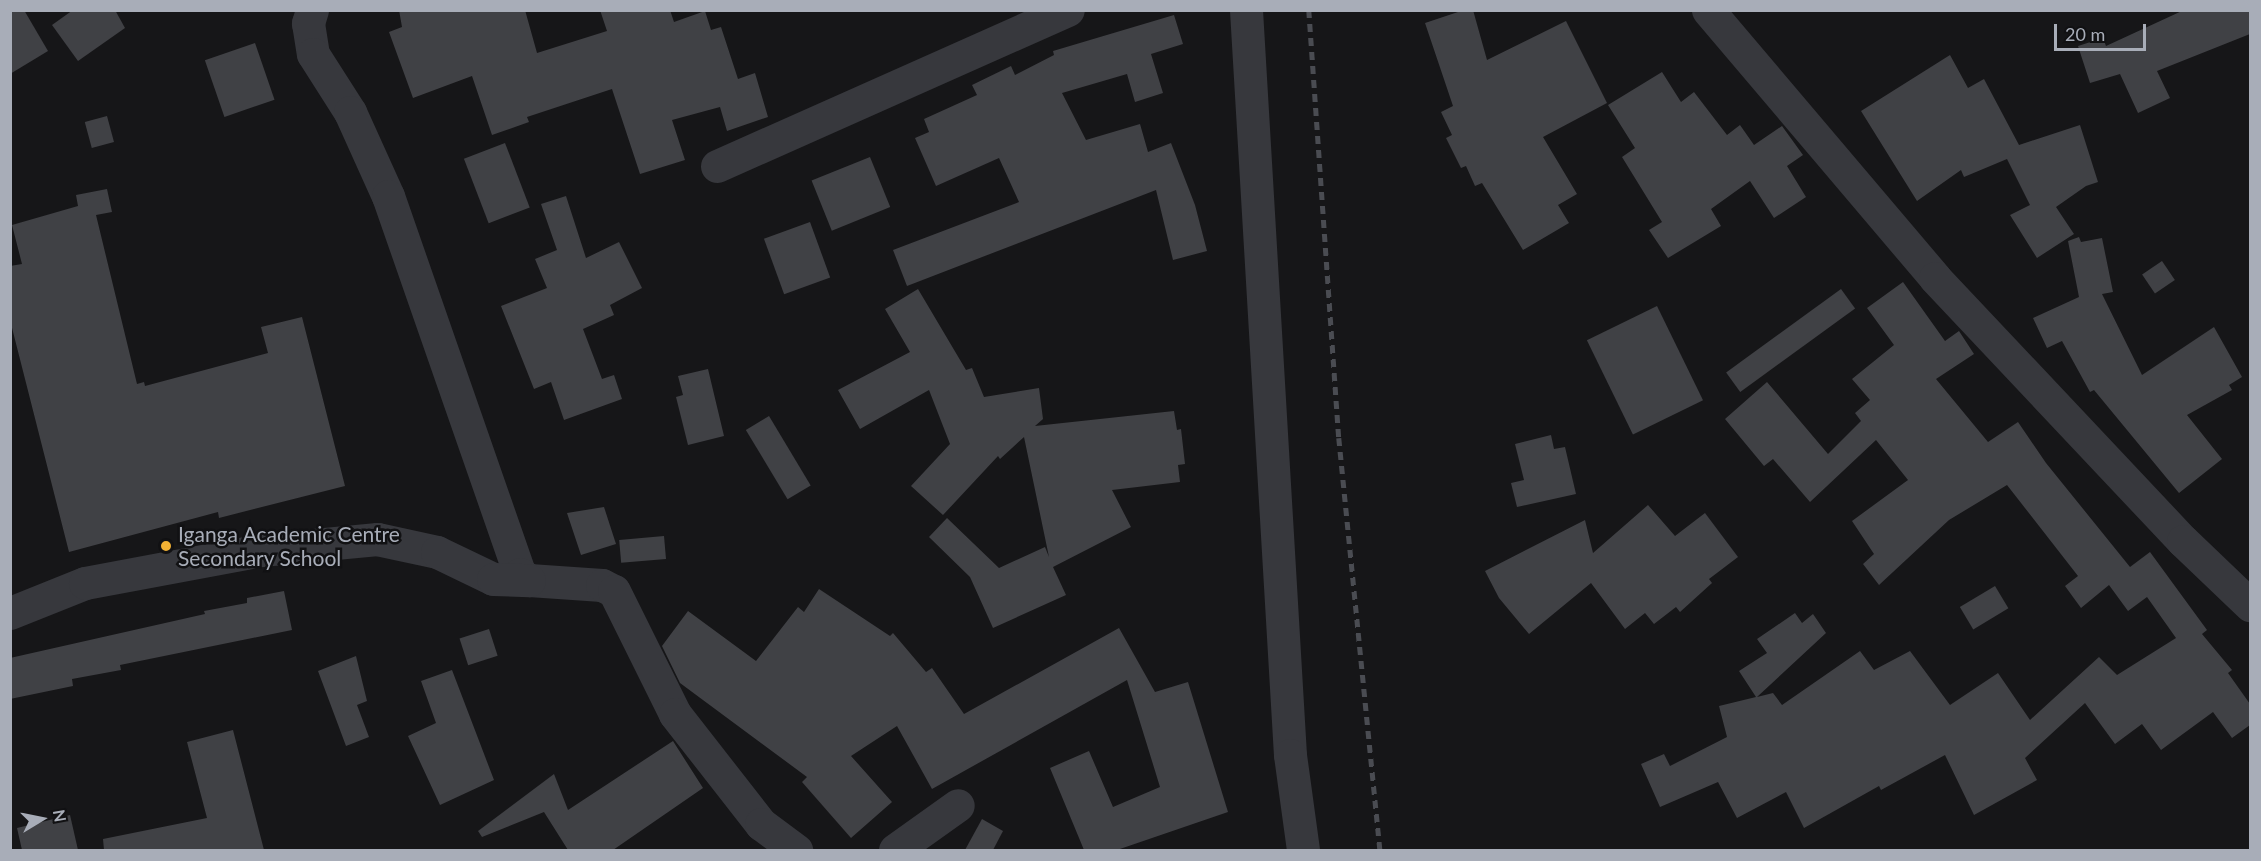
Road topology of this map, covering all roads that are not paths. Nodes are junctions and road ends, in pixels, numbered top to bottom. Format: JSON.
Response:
{"nodes":[{"id":1,"x":312,"y":10,"type":"edge"},
{"id":2,"x":1068,"y":10,"type":"edge"},
{"id":3,"x":1246,"y":10,"type":"edge"},
{"id":4,"x":1708,"y":10,"type":"edge"},
{"id":5,"x":717,"y":166,"type":"dead end"},
{"id":6,"x":529,"y":580,"type":"junction"},
{"id":7,"x":2250,"y":604,"type":"edge"},
{"id":8,"x":10,"y":612,"type":"edge"},
{"id":9,"x":958,"y":805,"type":"dead end"},
{"id":10,"x":796,"y":850,"type":"edge"},
{"id":11,"x":895,"y":850,"type":"edge"},
{"id":12,"x":1303,"y":850,"type":"edge"}],
"edges":[{"from":1,"to":6,"type":"street"},
{"from":2,"to":5,"type":"street"},
{"from":3,"to":12,"type":"street"},
{"from":4,"to":7,"type":"street"},
{"from":6,"to":8,"type":"street"},
{"from":6,"to":10,"type":"street"},
{"from":9,"to":11,"type":"street"}]}
